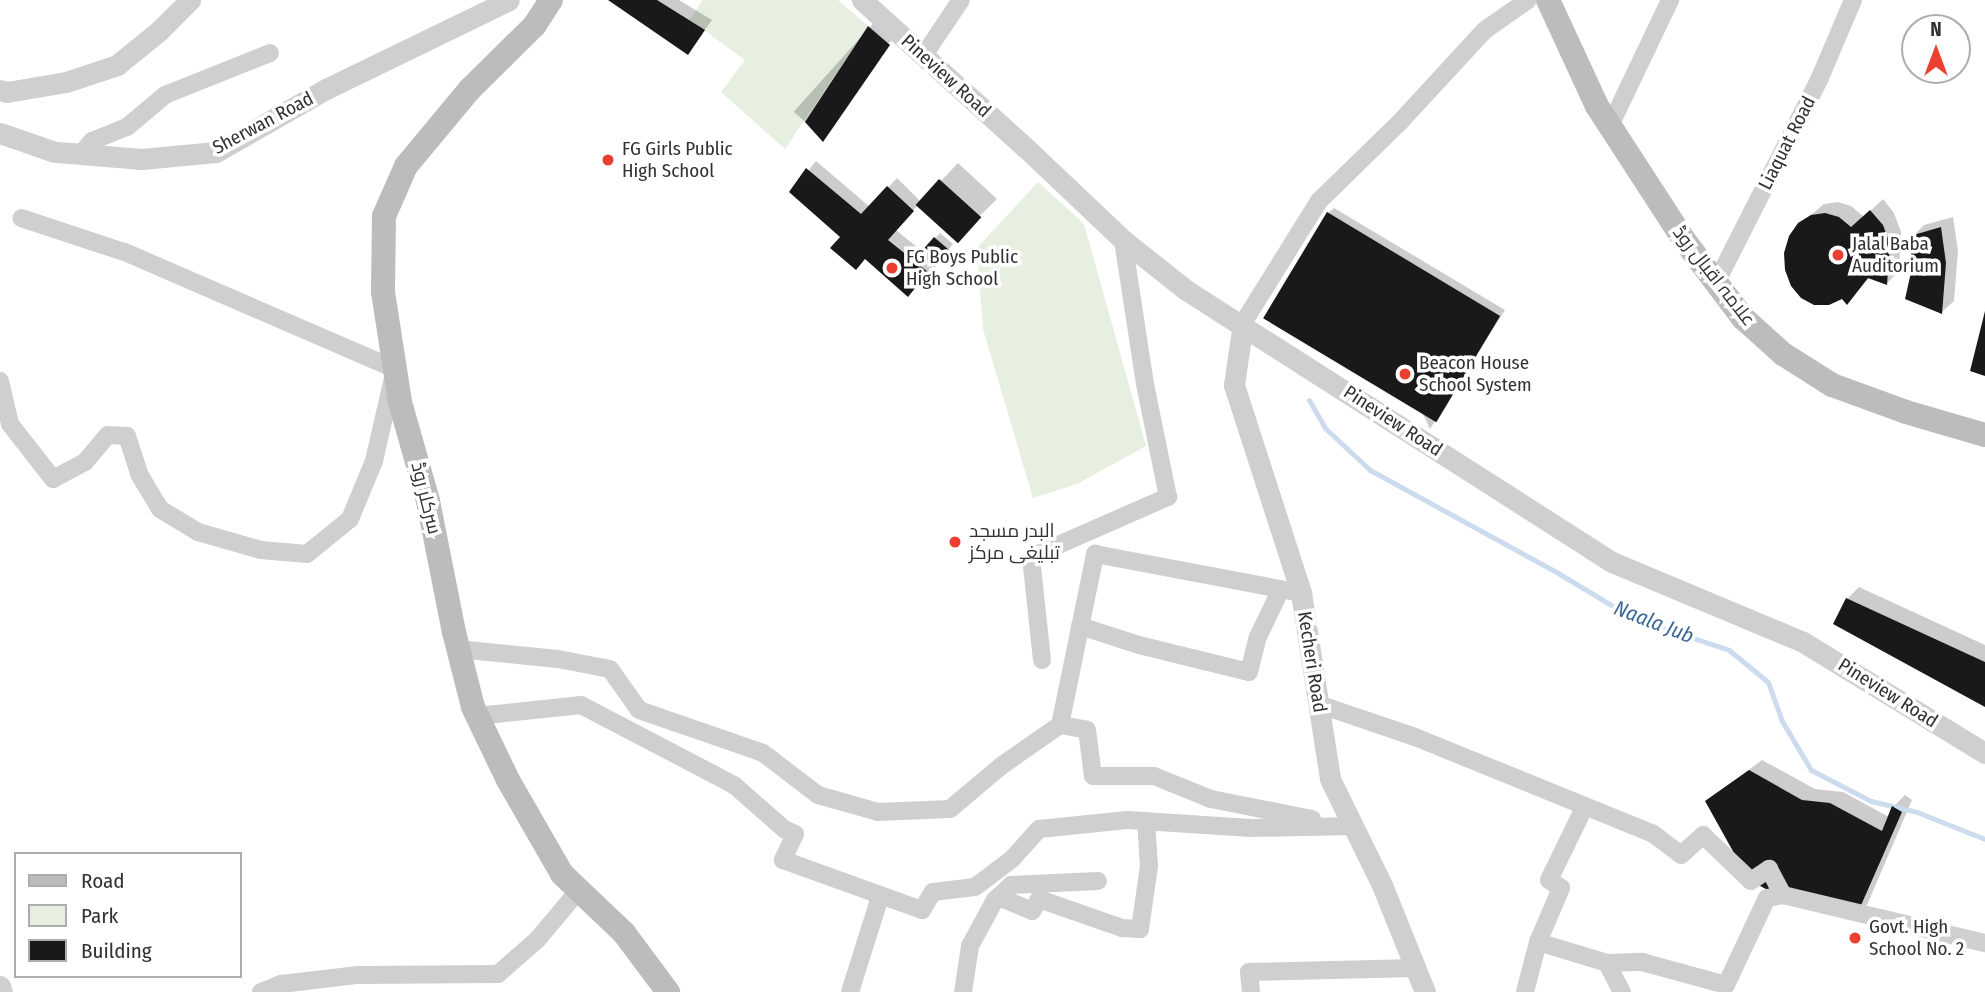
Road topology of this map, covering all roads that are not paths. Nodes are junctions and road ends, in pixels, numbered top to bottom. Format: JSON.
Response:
{"nodes":[{"id":1,"x":190,"y":0,"type":"edge"},
{"id":2,"x":509,"y":0,"type":"edge"},
{"id":3,"x":551,"y":0,"type":"edge"},
{"id":4,"x":862,"y":0,"type":"edge"},
{"id":5,"x":961,"y":0,"type":"edge"},
{"id":6,"x":1528,"y":0,"type":"edge"},
{"id":7,"x":1548,"y":0,"type":"edge"},
{"id":8,"x":1670,"y":0,"type":"edge"},
{"id":9,"x":1853,"y":0,"type":"edge"},
{"id":10,"x":270,"y":53,"type":"dead end"},
{"id":11,"x":923,"y":55,"type":"junction"},
{"id":12,"x":0,"y":90,"type":"edge"},
{"id":13,"x":1610,"y":126,"type":"junction"},
{"id":14,"x":0,"y":133,"type":"edge"},
{"id":15,"x":81,"y":154,"type":"junction"},
{"id":16,"x":21,"y":218,"type":"dead end"},
{"id":17,"x":1123,"y":240,"type":"junction"},
{"id":18,"x":1716,"y":283,"type":"junction"},
{"id":19,"x":1243,"y":323,"type":"junction"},
{"id":20,"x":395,"y":369,"type":"junction"},
{"id":21,"x":0,"y":381,"type":"edge"},
{"id":22,"x":1985,"y":435,"type":"edge"},
{"id":23,"x":1291,"y":591,"type":"junction"},
{"id":24,"x":1080,"y":626,"type":"junction"},
{"id":25,"x":458,"y":649,"type":"junction"},
{"id":26,"x":1042,"y":660,"type":"dead end"},
{"id":27,"x":1318,"y":704,"type":"junction"},
{"id":28,"x":477,"y":716,"type":"junction"},
{"id":29,"x":1060,"y":725,"type":"junction"},
{"id":30,"x":1985,"y":753,"type":"edge"},
{"id":31,"x":1585,"y":806,"type":"junction"},
{"id":32,"x":1146,"y":821,"type":"junction"},
{"id":33,"x":1354,"y":827,"type":"junction"},
{"id":34,"x":1098,"y":881,"type":"dead end"},
{"id":35,"x":579,"y":890,"type":"junction"},
{"id":36,"x":1783,"y":895,"type":"junction"},
{"id":37,"x":880,"y":897,"type":"junction"},
{"id":38,"x":998,"y":897,"type":"junction"},
{"id":39,"x":1538,"y":942,"type":"junction"},
{"id":40,"x":1985,"y":943,"type":"edge"},
{"id":41,"x":1607,"y":963,"type":"junction"},
{"id":42,"x":1416,"y":968,"type":"junction"},
{"id":43,"x":0,"y":986,"type":"edge"},
{"id":44,"x":1724,"y":988,"type":"edge"},
{"id":45,"x":2,"y":992,"type":"edge"},
{"id":46,"x":261,"y":992,"type":"edge"},
{"id":47,"x":668,"y":992,"type":"edge"},
{"id":48,"x":850,"y":992,"type":"edge"},
{"id":49,"x":963,"y":992,"type":"edge"},
{"id":50,"x":1251,"y":992,"type":"edge"},
{"id":51,"x":1425,"y":992,"type":"edge"},
{"id":52,"x":1525,"y":992,"type":"edge"},
{"id":53,"x":1622,"y":992,"type":"edge"}],
"edges":[{"from":1,"to":12,"type":"street"},
{"from":2,"to":15,"type":"street","name":"Sherwan Road"},
{"from":3,"to":20,"type":"main road","name":"سرکلر روڈ"},
{"from":4,"to":11,"type":"street","name":"Pineview Road"},
{"from":5,"to":11,"type":"street"},
{"from":6,"to":19,"type":"street"},
{"from":7,"to":13,"type":"main road","name":"علامہ اقبال روڈ"},
{"from":8,"to":13,"type":"street"},
{"from":9,"to":18,"type":"street","name":"Liaquat Road"},
{"from":10,"to":15,"type":"street"},
{"from":11,"to":17,"type":"street","name":"Pineview Road"},
{"from":13,"to":18,"type":"main road","name":"علامہ اقبال روڈ"},
{"from":14,"to":15,"type":"street","name":"Sherwan Road"},
{"from":16,"to":20,"type":"street"},
{"from":17,"to":19,"type":"street","name":"Pineview Road"},
{"from":17,"to":26,"type":"street"},
{"from":18,"to":22,"type":"main road","name":"علامہ اقبال روڈ"},
{"from":19,"to":23,"type":"street","name":"Kecheri Road"},
{"from":19,"to":30,"type":"street","name":"Pineview Road"},
{"from":20,"to":21,"type":"street"},
{"from":20,"to":25,"type":"main road","name":"سرکلر روڈ"},
{"from":23,"to":24,"type":"street"},
{"from":23,"to":24,"type":"street"},
{"from":23,"to":27,"type":"street","name":"Kecheri Road"},
{"from":24,"to":29,"type":"street"},
{"from":25,"to":28,"type":"main road","name":"سرکلر روڈ"},
{"from":25,"to":29,"type":"street"},
{"from":27,"to":31,"type":"street"},
{"from":27,"to":33,"type":"street","name":"Kecheri Road"},
{"from":28,"to":35,"type":"main road","name":"سرکلر روڈ"},
{"from":28,"to":37,"type":"street"},
{"from":29,"to":33,"type":"street"},
{"from":31,"to":36,"type":"street"},
{"from":31,"to":39,"type":"street"},
{"from":32,"to":33,"type":"street"},
{"from":32,"to":37,"type":"street"},
{"from":32,"to":38,"type":"street"},
{"from":33,"to":42,"type":"street","name":"Kecheri Road"},
{"from":34,"to":38,"type":"street"},
{"from":35,"to":46,"type":"street"},
{"from":35,"to":47,"type":"main road","name":"سرکلر روڈ"},
{"from":36,"to":40,"type":"street"},
{"from":36,"to":44,"type":"street"},
{"from":37,"to":48,"type":"street"},
{"from":38,"to":49,"type":"street"},
{"from":39,"to":41,"type":"street"},
{"from":39,"to":52,"type":"street"},
{"from":41,"to":44,"type":"street"},
{"from":41,"to":53,"type":"street"},
{"from":42,"to":50,"type":"street"},
{"from":42,"to":51,"type":"street","name":"Kecheri Road"},
{"from":43,"to":45,"type":"street"}]}
